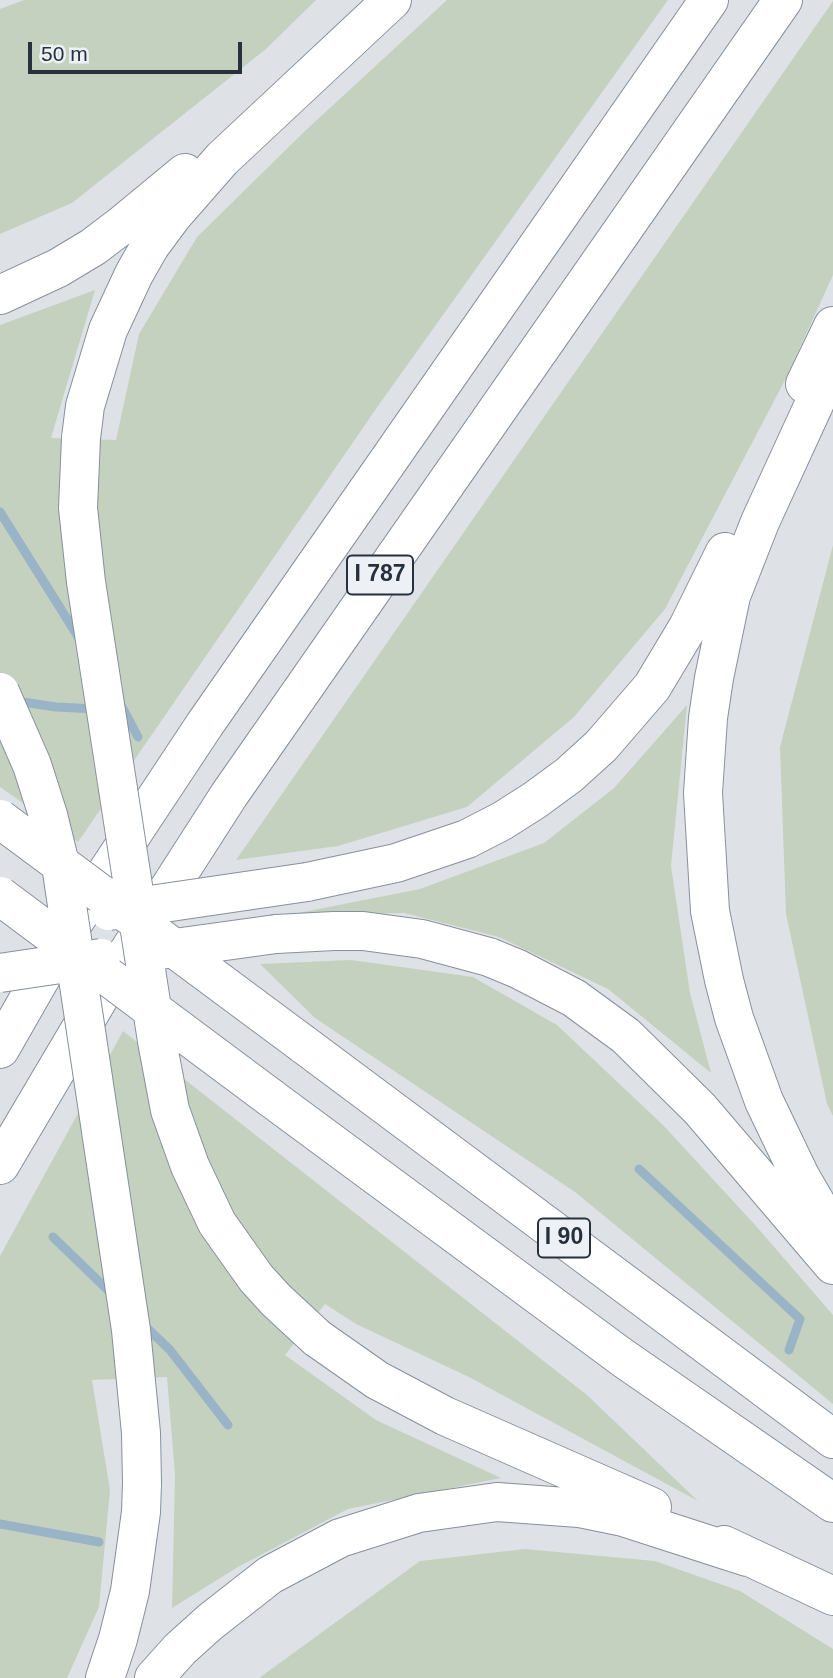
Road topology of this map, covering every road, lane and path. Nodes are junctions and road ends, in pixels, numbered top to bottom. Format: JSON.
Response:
{"nodes":[{"id":1,"x":371,"y":0,"type":"edge"},
{"id":2,"x":392,"y":0,"type":"edge"},
{"id":3,"x":709,"y":0,"type":"edge"},
{"id":4,"x":783,"y":0,"type":"edge"},
{"id":5,"x":0,"y":295,"type":"edge"},
{"id":6,"x":833,"y":326,"type":"edge"},
{"id":7,"x":833,"y":363,"type":"edge"},
{"id":8,"x":0,"y":692,"type":"edge"},
{"id":9,"x":0,"y":819,"type":"edge"},
{"id":10,"x":0,"y":896,"type":"edge"},
{"id":11,"x":0,"y":928,"type":"edge"},
{"id":12,"x":0,"y":973,"type":"edge"},
{"id":13,"x":0,"y":1049,"type":"edge"},
{"id":14,"x":0,"y":1165,"type":"edge"},
{"id":15,"x":833,"y":1233,"type":"edge"},
{"id":16,"x":833,"y":1265,"type":"edge"},
{"id":17,"x":828,"y":1435,"type":"edge"},
{"id":18,"x":833,"y":1503,"type":"edge"},
{"id":19,"x":747,"y":1557,"type":"junction"},
{"id":20,"x":833,"y":1596,"type":"edge"},
{"id":21,"x":105,"y":1678,"type":"edge"},
{"id":22,"x":154,"y":1678,"type":"edge"}],
"edges":[{"from":1,"to":5,"type":"highway"},
{"from":2,"to":19,"type":"highway","bridge":true},
{"from":3,"to":13,"type":"highway","number":"I 787"},
{"from":4,"to":14,"type":"highway","number":"I 787"},
{"from":6,"to":11,"type":"highway","bridge":true},
{"from":7,"to":15,"type":"highway"},
{"from":8,"to":21,"type":"highway","bridge":true},
{"from":9,"to":17,"type":"highway","number":"I 90","bridge":true},
{"from":10,"to":18,"type":"highway","number":"I 90","bridge":true},
{"from":12,"to":16,"type":"highway","bridge":true},
{"from":19,"to":20,"type":"highway"},
{"from":19,"to":22,"type":"highway"}]}
